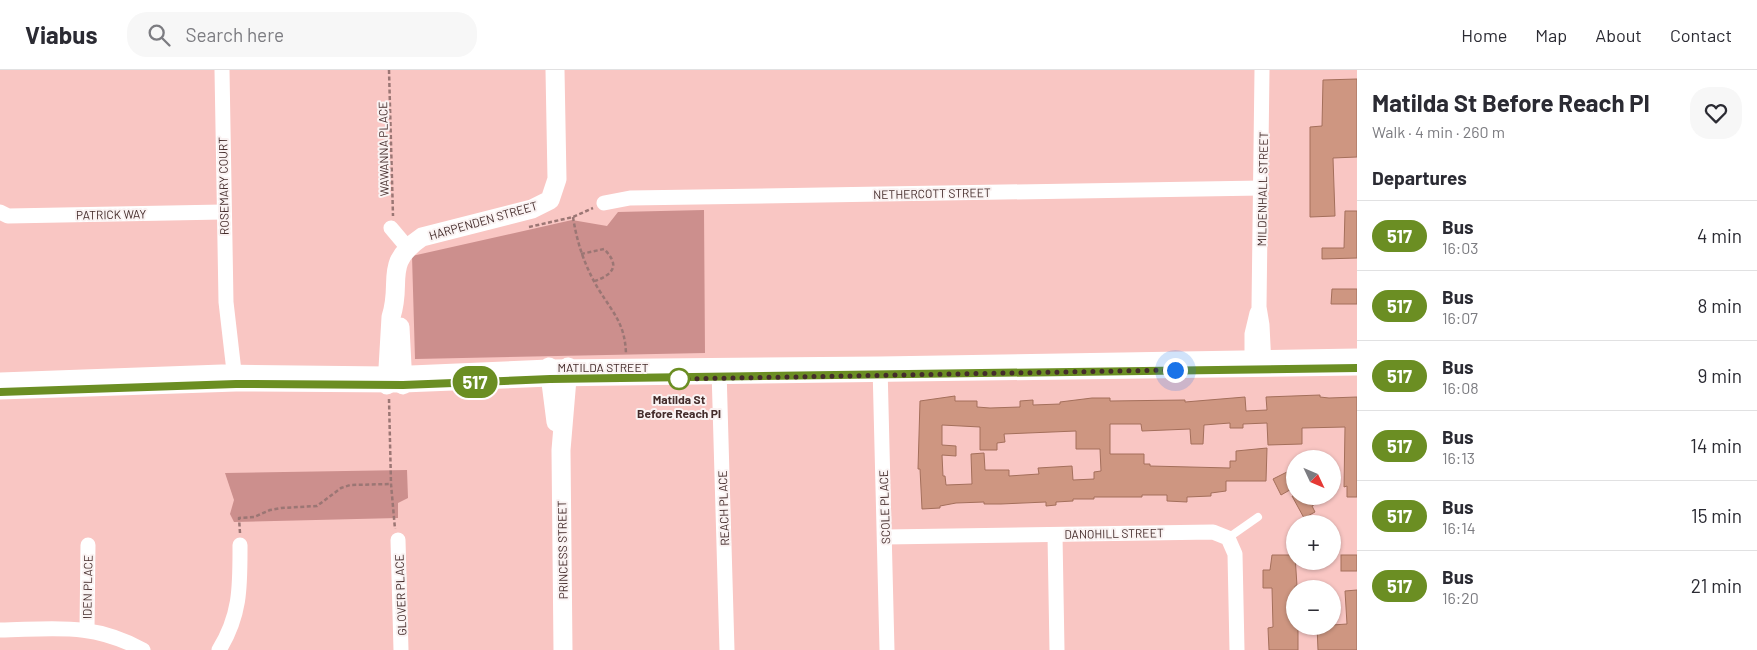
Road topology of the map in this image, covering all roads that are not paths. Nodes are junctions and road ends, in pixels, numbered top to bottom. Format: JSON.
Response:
{"nodes":[{"id":1,"x":222,"y":70,"type":"edge"},
{"id":2,"x":555,"y":70,"type":"edge"},
{"id":3,"x":1262,"y":70,"type":"edge"},
{"id":4,"x":1262,"y":188,"type":"junction"},
{"id":5,"x":604,"y":203,"type":"road end"},
{"id":6,"x":0,"y":212,"type":"edge"},
{"id":7,"x":223,"y":212,"type":"junction"},
{"id":8,"x":391,"y":228,"type":"road end"},
{"id":9,"x":407,"y":247,"type":"junction"},
{"id":10,"x":1357,"y":356,"type":"edge"},
{"id":11,"x":1258,"y":362,"type":"junction"},
{"id":12,"x":1357,"y":368,"type":"edge"},
{"id":13,"x":880,"y":370,"type":"junction"},
{"id":14,"x":719,"y":372,"type":"junction"},
{"id":15,"x":559,"y":373,"type":"junction"},
{"id":16,"x":229,"y":378,"type":"junction"},
{"id":17,"x":0,"y":380,"type":"edge"},
{"id":18,"x":394,"y":381,"type":"junction"},
{"id":19,"x":0,"y":392,"type":"edge"},
{"id":20,"x":1258,"y":517,"type":"dead end"},
{"id":21,"x":1055,"y":534,"type":"junction"},
{"id":22,"x":885,"y":537,"type":"junction"},
{"id":23,"x":1228,"y":538,"type":"junction"},
{"id":24,"x":398,"y":540,"type":"road end"},
{"id":25,"x":88,"y":545,"type":"dead end"},
{"id":26,"x":240,"y":545,"type":"road end"},
{"id":27,"x":86,"y":629,"type":"junction"},
{"id":28,"x":0,"y":630,"type":"edge"},
{"id":29,"x":142,"y":650,"type":"edge"},
{"id":30,"x":219,"y":650,"type":"edge"},
{"id":31,"x":402,"y":650,"type":"edge"},
{"id":32,"x":563,"y":650,"type":"edge"},
{"id":33,"x":727,"y":650,"type":"edge"},
{"id":34,"x":887,"y":650,"type":"edge"},
{"id":35,"x":1057,"y":650,"type":"edge"},
{"id":36,"x":1237,"y":650,"type":"edge"}],
"edges":[{"from":1,"to":7,"type":"street","name":"ROSEMARY COURT"},
{"from":2,"to":9,"type":"street","name":"HARPENDEN STREET"},
{"from":3,"to":4,"type":"street","name":"MILDENHALL STREET"},
{"from":4,"to":5,"type":"street","name":"NETHERCOTT STREET"},
{"from":4,"to":11,"type":"street","name":"MILDENHALL STREET"},
{"from":6,"to":7,"type":"street","name":"PATRICK WAY"},
{"from":7,"to":16,"type":"street","name":"ROSEMARY COURT"},
{"from":8,"to":9,"type":"street"},
{"from":9,"to":18,"type":"street"},
{"from":10,"to":11,"type":"street","name":"MATILDA STREET"},
{"from":11,"to":12,"type":"street","name":"MATILDA STREET"},
{"from":11,"to":13,"type":"street","name":"MATILDA STREET"},
{"from":13,"to":14,"type":"street","name":"MATILDA STREET"},
{"from":13,"to":22,"type":"street","name":"SCOLE PLACE"},
{"from":14,"to":15,"type":"street","name":"MATILDA STREET"},
{"from":14,"to":33,"type":"street","name":"REACH PLACE"},
{"from":15,"to":18,"type":"street","name":"MATILDA STREET"},
{"from":15,"to":32,"type":"street","name":"PRINCESS STREET"},
{"from":16,"to":17,"type":"street","name":"MATILDA STREET"},
{"from":16,"to":18,"type":"street","name":"MATILDA STREET"},
{"from":16,"to":19,"type":"street","name":"MATILDA STREET"},
{"from":20,"to":23,"type":"lane"},
{"from":21,"to":22,"type":"street","name":"DANOHILL STREET"},
{"from":21,"to":23,"type":"street","name":"DANOHILL STREET"},
{"from":21,"to":35,"type":"street"},
{"from":22,"to":34,"type":"street","name":"SCOLE PLACE"},
{"from":23,"to":36,"type":"street"},
{"from":24,"to":31,"type":"street","name":"GLOVER PLACE"},
{"from":25,"to":27,"type":"street","name":"IDEN PLACE"},
{"from":26,"to":30,"type":"street"},
{"from":27,"to":28,"type":"street"},
{"from":27,"to":29,"type":"street"}]}
